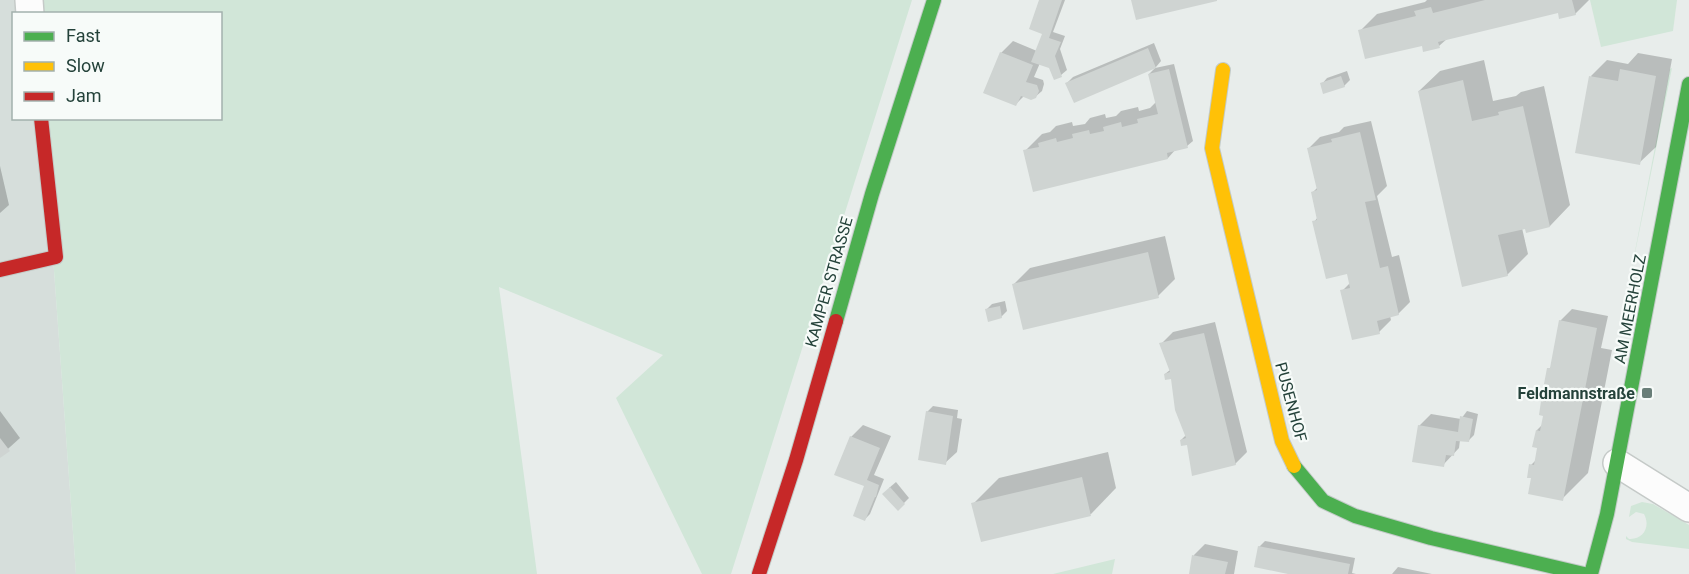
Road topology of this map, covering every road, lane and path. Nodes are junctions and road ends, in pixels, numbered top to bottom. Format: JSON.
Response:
{"nodes":[{"id":1,"x":934,"y":0,"type":"edge"},
{"id":2,"x":1223,"y":70,"type":"dead end"},
{"id":3,"x":1689,"y":84,"type":"edge"},
{"id":4,"x":42,"y":120,"type":"edge"},
{"id":5,"x":0,"y":270,"type":"edge"},
{"id":6,"x":1617,"y":464,"type":"junction"},
{"id":7,"x":1689,"y":508,"type":"edge"},
{"id":8,"x":759,"y":574,"type":"edge"},
{"id":9,"x":1584,"y":574,"type":"edge"},
{"id":10,"x":1591,"y":574,"type":"edge"}],
"edges":[{"from":1,"to":8,"type":"street","name":"KAMPER STRASSE"},
{"from":2,"to":9,"type":"street","name":"PUSENHOF"},
{"from":3,"to":6,"type":"street","name":"AM MEERHOLZ"},
{"from":4,"to":5,"type":"street"},
{"from":6,"to":7,"type":"street"},
{"from":6,"to":10,"type":"street","name":"AM MEERHOLZ"}]}
